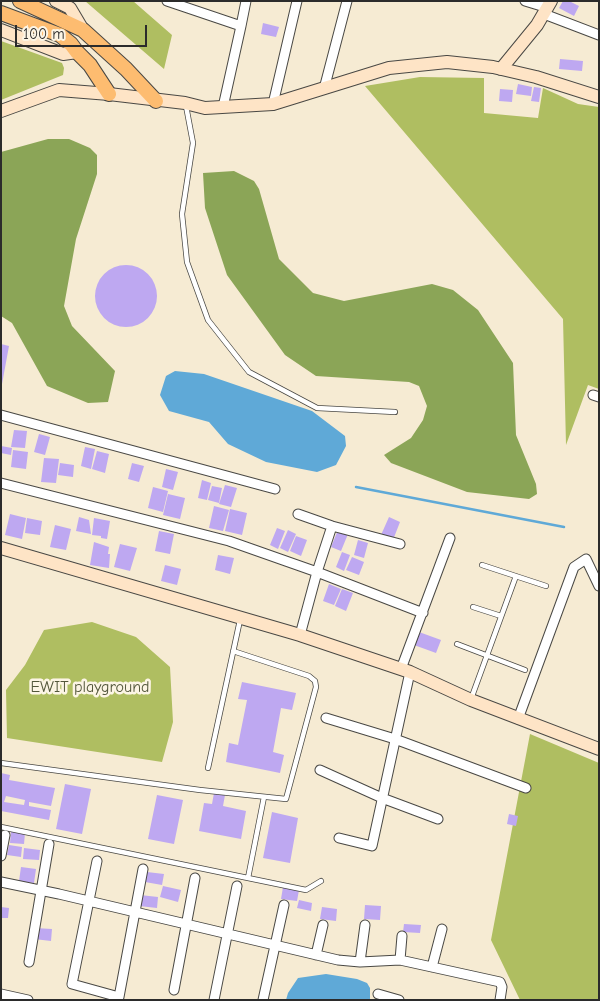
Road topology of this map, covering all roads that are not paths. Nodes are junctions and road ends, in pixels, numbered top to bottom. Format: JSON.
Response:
{"nodes":[{"id":1,"x":20,"y":1,"type":"edge"},
{"id":2,"x":56,"y":1,"type":"edge"},
{"id":3,"x":167,"y":1,"type":"edge"},
{"id":4,"x":246,"y":1,"type":"edge"},
{"id":5,"x":297,"y":1,"type":"edge"},
{"id":6,"x":347,"y":1,"type":"edge"},
{"id":7,"x":525,"y":1,"type":"edge"},
{"id":8,"x":548,"y":8,"type":"edge"},
{"id":9,"x":1,"y":13,"type":"edge"},
{"id":10,"x":241,"y":26,"type":"junction"},
{"id":11,"x":1,"y":30,"type":"edge"},
{"id":12,"x":83,"y":30,"type":"junction"},
{"id":13,"x":599,"y":35,"type":"edge"},
{"id":14,"x":77,"y":52,"type":"junction"},
{"id":15,"x":501,"y":69,"type":"junction"},
{"id":16,"x":324,"y":89,"type":"junction"},
{"id":17,"x":110,"y":94,"type":"junction"},
{"id":18,"x":599,"y":97,"type":"edge"},
{"id":19,"x":156,"y":101,"type":"junction"},
{"id":20,"x":185,"y":103,"type":"junction"},
{"id":21,"x":274,"y":104,"type":"junction"},
{"id":22,"x":223,"y":107,"type":"junction"},
{"id":23,"x":1,"y":110,"type":"edge"},
{"id":24,"x":395,"y":412,"type":"dead end"},
{"id":25,"x":1,"y":415,"type":"edge"},
{"id":26,"x":1,"y":483,"type":"edge"},
{"id":27,"x":275,"y":489,"type":"dead end"},
{"id":28,"x":298,"y":514,"type":"dead end"},
{"id":29,"x":332,"y":526,"type":"junction"},
{"id":30,"x":450,"y":538,"type":"dead end"},
{"id":31,"x":400,"y":544,"type":"dead end"},
{"id":32,"x":1,"y":548,"type":"edge"},
{"id":33,"x":482,"y":565,"type":"dead end"},
{"id":34,"x":317,"y":572,"type":"junction"},
{"id":35,"x":516,"y":576,"type":"junction"},
{"id":36,"x":546,"y":586,"type":"dead end"},
{"id":37,"x":599,"y":586,"type":"edge"},
{"id":38,"x":473,"y":607,"type":"dead end"},
{"id":39,"x":423,"y":613,"type":"junction"},
{"id":40,"x":501,"y":616,"type":"junction"},
{"id":41,"x":240,"y":618,"type":"junction"},
{"id":42,"x":300,"y":635,"type":"junction"},
{"id":43,"x":457,"y":644,"type":"dead end"},
{"id":44,"x":233,"y":651,"type":"junction"},
{"id":45,"x":487,"y":655,"type":"junction"},
{"id":46,"x":405,"y":670,"type":"junction"},
{"id":47,"x":525,"y":670,"type":"dead end"},
{"id":48,"x":471,"y":700,"type":"junction"},
{"id":49,"x":326,"y":718,"type":"dead end"},
{"id":50,"x":518,"y":719,"type":"junction"},
{"id":51,"x":395,"y":739,"type":"junction"},
{"id":52,"x":599,"y":749,"type":"edge"},
{"id":53,"x":1,"y":763,"type":"edge"},
{"id":54,"x":208,"y":768,"type":"dead end"},
{"id":55,"x":320,"y":770,"type":"dead end"},
{"id":56,"x":526,"y":788,"type":"dead end"},
{"id":57,"x":264,"y":796,"type":"junction"},
{"id":58,"x":382,"y":798,"type":"junction"},
{"id":59,"x":438,"y":819,"type":"dead end"},
{"id":60,"x":3,"y":831,"type":"edge"},
{"id":61,"x":340,"y":838,"type":"dead end"},
{"id":62,"x":49,"y":844,"type":"dead end"},
{"id":63,"x":1,"y":856,"type":"edge"},
{"id":64,"x":97,"y":861,"type":"dead end"},
{"id":65,"x":143,"y":869,"type":"dead end"},
{"id":66,"x":195,"y":878,"type":"dead end"},
{"id":67,"x":248,"y":878,"type":"junction"},
{"id":68,"x":321,"y":881,"type":"dead end"},
{"id":69,"x":1,"y":882,"type":"edge"},
{"id":70,"x":238,"y":886,"type":"dead end"},
{"id":71,"x":40,"y":890,"type":"junction"},
{"id":72,"x":89,"y":901,"type":"junction"},
{"id":73,"x":284,"y":905,"type":"dead end"},
{"id":74,"x":136,"y":912,"type":"junction"},
{"id":75,"x":186,"y":924,"type":"junction"},
{"id":76,"x":323,"y":925,"type":"dead end"},
{"id":77,"x":366,"y":925,"type":"dead end"},
{"id":78,"x":442,"y":929,"type":"dead end"},
{"id":79,"x":229,"y":934,"type":"junction"},
{"id":80,"x":402,"y":936,"type":"dead end"},
{"id":81,"x":276,"y":945,"type":"junction"},
{"id":82,"x":316,"y":954,"type":"junction"},
{"id":83,"x":400,"y":960,"type":"junction"},
{"id":84,"x":29,"y":962,"type":"dead end"},
{"id":85,"x":360,"y":962,"type":"junction"},
{"id":86,"x":432,"y":967,"type":"junction"},
{"id":87,"x":174,"y":990,"type":"dead end"},
{"id":88,"x":1,"y":994,"type":"edge"},
{"id":89,"x":378,"y":994,"type":"dead end"},
{"id":90,"x":28,"y":1000,"type":"edge"},
{"id":91,"x":214,"y":1000,"type":"edge"},
{"id":92,"x":264,"y":1000,"type":"edge"},
{"id":93,"x":400,"y":1000,"type":"edge"},
{"id":94,"x":500,"y":1000,"type":"edge"}],
"edges":[{"from":1,"to":12,"type":"main road"},
{"from":2,"to":12,"type":"street"},
{"from":3,"to":10,"type":"street"},
{"from":4,"to":10,"type":"street"},
{"from":5,"to":21,"type":"street"},
{"from":6,"to":16,"type":"street"},
{"from":7,"to":8,"type":"street"},
{"from":8,"to":13,"type":"street"},
{"from":8,"to":15,"type":"street"},
{"from":9,"to":14,"type":"main road"},
{"from":10,"to":22,"type":"street"},
{"from":11,"to":14,"type":"street"},
{"from":12,"to":19,"type":"main road"},
{"from":14,"to":17,"type":"main road"},
{"from":15,"to":16,"type":"street"},
{"from":15,"to":18,"type":"street"},
{"from":16,"to":21,"type":"street"},
{"from":17,"to":19,"type":"street"},
{"from":17,"to":23,"type":"street"},
{"from":19,"to":20,"type":"street"},
{"from":20,"to":22,"type":"street"},
{"from":20,"to":24,"type":"lane"},
{"from":21,"to":22,"type":"street"},
{"from":25,"to":27,"type":"street"},
{"from":26,"to":34,"type":"street"},
{"from":28,"to":29,"type":"street"},
{"from":29,"to":31,"type":"street"},
{"from":29,"to":34,"type":"street"},
{"from":30,"to":39,"type":"street"},
{"from":32,"to":41,"type":"street"},
{"from":33,"to":35,"type":"lane"},
{"from":34,"to":39,"type":"street"},
{"from":34,"to":42,"type":"street"},
{"from":35,"to":36,"type":"lane"},
{"from":35,"to":40,"type":"lane"},
{"from":37,"to":50,"type":"street"},
{"from":38,"to":40,"type":"lane"},
{"from":39,"to":46,"type":"street"},
{"from":40,"to":45,"type":"lane"},
{"from":41,"to":42,"type":"street"},
{"from":41,"to":44,"type":"lane"},
{"from":42,"to":46,"type":"street"},
{"from":43,"to":45,"type":"lane"},
{"from":44,"to":54,"type":"lane"},
{"from":44,"to":57,"type":"lane"},
{"from":45,"to":47,"type":"lane"},
{"from":45,"to":48,"type":"lane"},
{"from":46,"to":48,"type":"street"},
{"from":46,"to":51,"type":"street"},
{"from":48,"to":50,"type":"street"},
{"from":49,"to":51,"type":"street"},
{"from":50,"to":52,"type":"street"},
{"from":51,"to":56,"type":"street"},
{"from":51,"to":58,"type":"street"},
{"from":53,"to":57,"type":"lane"},
{"from":55,"to":58,"type":"street"},
{"from":57,"to":67,"type":"lane"},
{"from":58,"to":59,"type":"street"},
{"from":58,"to":61,"type":"street"},
{"from":60,"to":63,"type":"street"},
{"from":60,"to":67,"type":"lane"},
{"from":62,"to":71,"type":"street"},
{"from":64,"to":72,"type":"street"},
{"from":65,"to":74,"type":"street"},
{"from":66,"to":75,"type":"street"},
{"from":67,"to":68,"type":"lane"},
{"from":69,"to":71,"type":"street"},
{"from":70,"to":79,"type":"street"},
{"from":71,"to":72,"type":"street"},
{"from":71,"to":84,"type":"street"},
{"from":72,"to":74,"type":"street"},
{"from":72,"to":74,"type":"street"},
{"from":73,"to":81,"type":"street"},
{"from":74,"to":75,"type":"street"},
{"from":75,"to":79,"type":"street"},
{"from":75,"to":87,"type":"street"},
{"from":76,"to":82,"type":"street"},
{"from":77,"to":85,"type":"street"},
{"from":78,"to":86,"type":"street"},
{"from":79,"to":81,"type":"street"},
{"from":79,"to":91,"type":"street"},
{"from":80,"to":83,"type":"street"},
{"from":81,"to":82,"type":"street"},
{"from":81,"to":92,"type":"street"},
{"from":82,"to":85,"type":"street"},
{"from":83,"to":85,"type":"street"},
{"from":83,"to":86,"type":"street"},
{"from":86,"to":94,"type":"street"},
{"from":88,"to":90,"type":"street"},
{"from":89,"to":93,"type":"street"}]}
